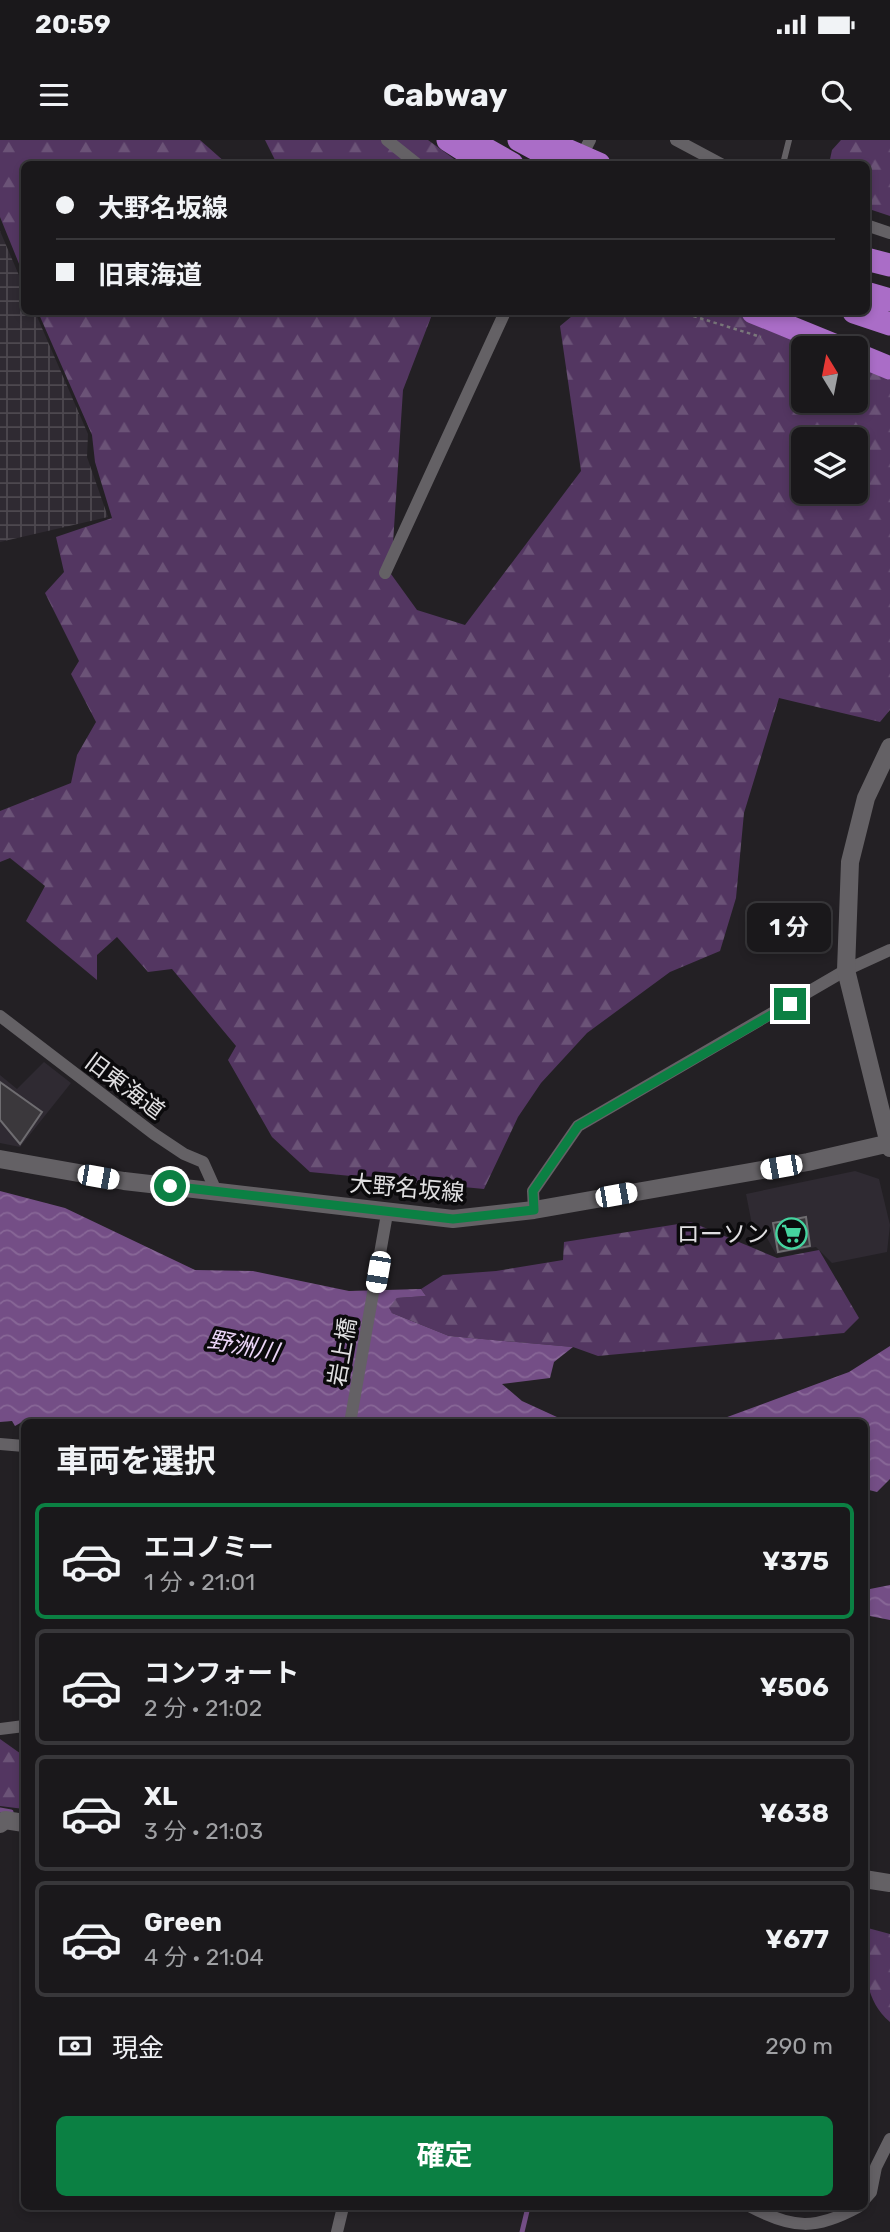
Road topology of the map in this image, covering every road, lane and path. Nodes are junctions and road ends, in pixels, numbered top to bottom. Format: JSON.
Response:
{"nodes":[{"id":1,"x":387,"y":140,"type":"edge"},
{"id":2,"x":448,"y":140,"type":"edge"},
{"id":3,"x":470,"y":140,"type":"edge"},
{"id":4,"x":519,"y":140,"type":"edge"},
{"id":5,"x":544,"y":140,"type":"edge"},
{"id":6,"x":590,"y":140,"type":"edge"},
{"id":7,"x":676,"y":140,"type":"edge"},
{"id":8,"x":789,"y":140,"type":"edge"},
{"id":9,"x":413,"y":161,"type":"edge"},
{"id":10,"x":482,"y":161,"type":"edge"},
{"id":11,"x":507,"y":161,"type":"edge"},
{"id":12,"x":558,"y":161,"type":"edge"},
{"id":13,"x":580,"y":161,"type":"edge"},
{"id":14,"x":592,"y":161,"type":"edge"},
{"id":15,"x":715,"y":161,"type":"edge"},
{"id":16,"x":784,"y":161,"type":"edge"},
{"id":17,"x":870,"y":226,"type":"edge"},
{"id":18,"x":890,"y":233,"type":"edge"},
{"id":19,"x":870,"y":259,"type":"edge"},
{"id":20,"x":890,"y":265,"type":"edge"},
{"id":21,"x":870,"y":294,"type":"edge"},
{"id":22,"x":890,"y":300,"type":"edge"},
{"id":23,"x":504,"y":315,"type":"edge"},
{"id":24,"x":689,"y":315,"type":"edge"},
{"id":25,"x":760,"y":315,"type":"edge"},
{"id":26,"x":863,"y":315,"type":"edge"},
{"id":27,"x":890,"y":324,"type":"edge"},
{"id":28,"x":812,"y":336,"type":"edge"},
{"id":29,"x":767,"y":340,"type":"dead end"},
{"id":30,"x":868,"y":359,"type":"edge"},
{"id":31,"x":890,"y":368,"type":"edge"},
{"id":32,"x":385,"y":573,"type":"dead end"},
{"id":33,"x":890,"y":747,"type":"edge"},
{"id":34,"x":890,"y":950,"type":"edge"},
{"id":35,"x":846,"y":970,"type":"junction"},
{"id":36,"x":0,"y":1016,"type":"edge"},
{"id":37,"x":890,"y":1145,"type":"edge"},
{"id":38,"x":0,"y":1159,"type":"edge"},
{"id":39,"x":216,"y":1191,"type":"junction"},
{"id":40,"x":534,"y":1210,"type":"junction"},
{"id":41,"x":387,"y":1214,"type":"junction"},
{"id":42,"x":351,"y":1419,"type":"edge"},
{"id":43,"x":0,"y":1444,"type":"edge"},
{"id":44,"x":21,"y":1446,"type":"edge"},
{"id":45,"x":21,"y":1726,"type":"edge"},
{"id":46,"x":0,"y":1730,"type":"edge"},
{"id":47,"x":2,"y":1821,"type":"edge"},
{"id":48,"x":21,"y":1823,"type":"edge"},
{"id":49,"x":868,"y":1880,"type":"edge"},
{"id":50,"x":890,"y":1883,"type":"edge"},
{"id":51,"x":890,"y":2139,"type":"edge"},
{"id":52,"x":868,"y":2195,"type":"edge"},
{"id":53,"x":342,"y":2210,"type":"edge"},
{"id":54,"x":757,"y":2210,"type":"edge"},
{"id":55,"x":852,"y":2210,"type":"edge"},
{"id":56,"x":337,"y":2232,"type":"edge"}],
"edges":[{"from":1,"to":9,"type":"street"},
{"from":2,"to":10,"type":"highway"},
{"from":3,"to":11,"type":"highway"},
{"from":4,"to":12,"type":"highway"},
{"from":5,"to":14,"type":"highway"},
{"from":6,"to":13,"type":"street"},
{"from":7,"to":15,"type":"street"},
{"from":8,"to":16,"type":"lane"},
{"from":17,"to":18,"type":"street"},
{"from":19,"to":20,"type":"highway"},
{"from":21,"to":22,"type":"highway"},
{"from":23,"to":32,"type":"street"},
{"from":24,"to":29,"type":"path"},
{"from":25,"to":28,"type":"highway"},
{"from":26,"to":27,"type":"highway"},
{"from":30,"to":31,"type":"highway"},
{"from":33,"to":35,"type":"main road"},
{"from":34,"to":35,"type":"street"},
{"from":35,"to":37,"type":"main road"},
{"from":35,"to":40,"type":"street"},
{"from":36,"to":39,"type":"street","name":"旧東海道"},
{"from":37,"to":40,"type":"main road","name":"大野名坂線"},
{"from":38,"to":39,"type":"main road","name":"大野名坂線"},
{"from":39,"to":41,"type":"main road","name":"大野名坂線"},
{"from":40,"to":41,"type":"main road","name":"大野名坂線"},
{"from":41,"to":42,"type":"street","name":"岩上橋"},
{"from":43,"to":44,"type":"street"},
{"from":45,"to":46,"type":"street"},
{"from":47,"to":48,"type":"main road"},
{"from":49,"to":50,"type":"main road"},
{"from":51,"to":52,"type":"street"},
{"from":53,"to":56,"type":"street"},
{"from":54,"to":55,"type":"street"}]}
